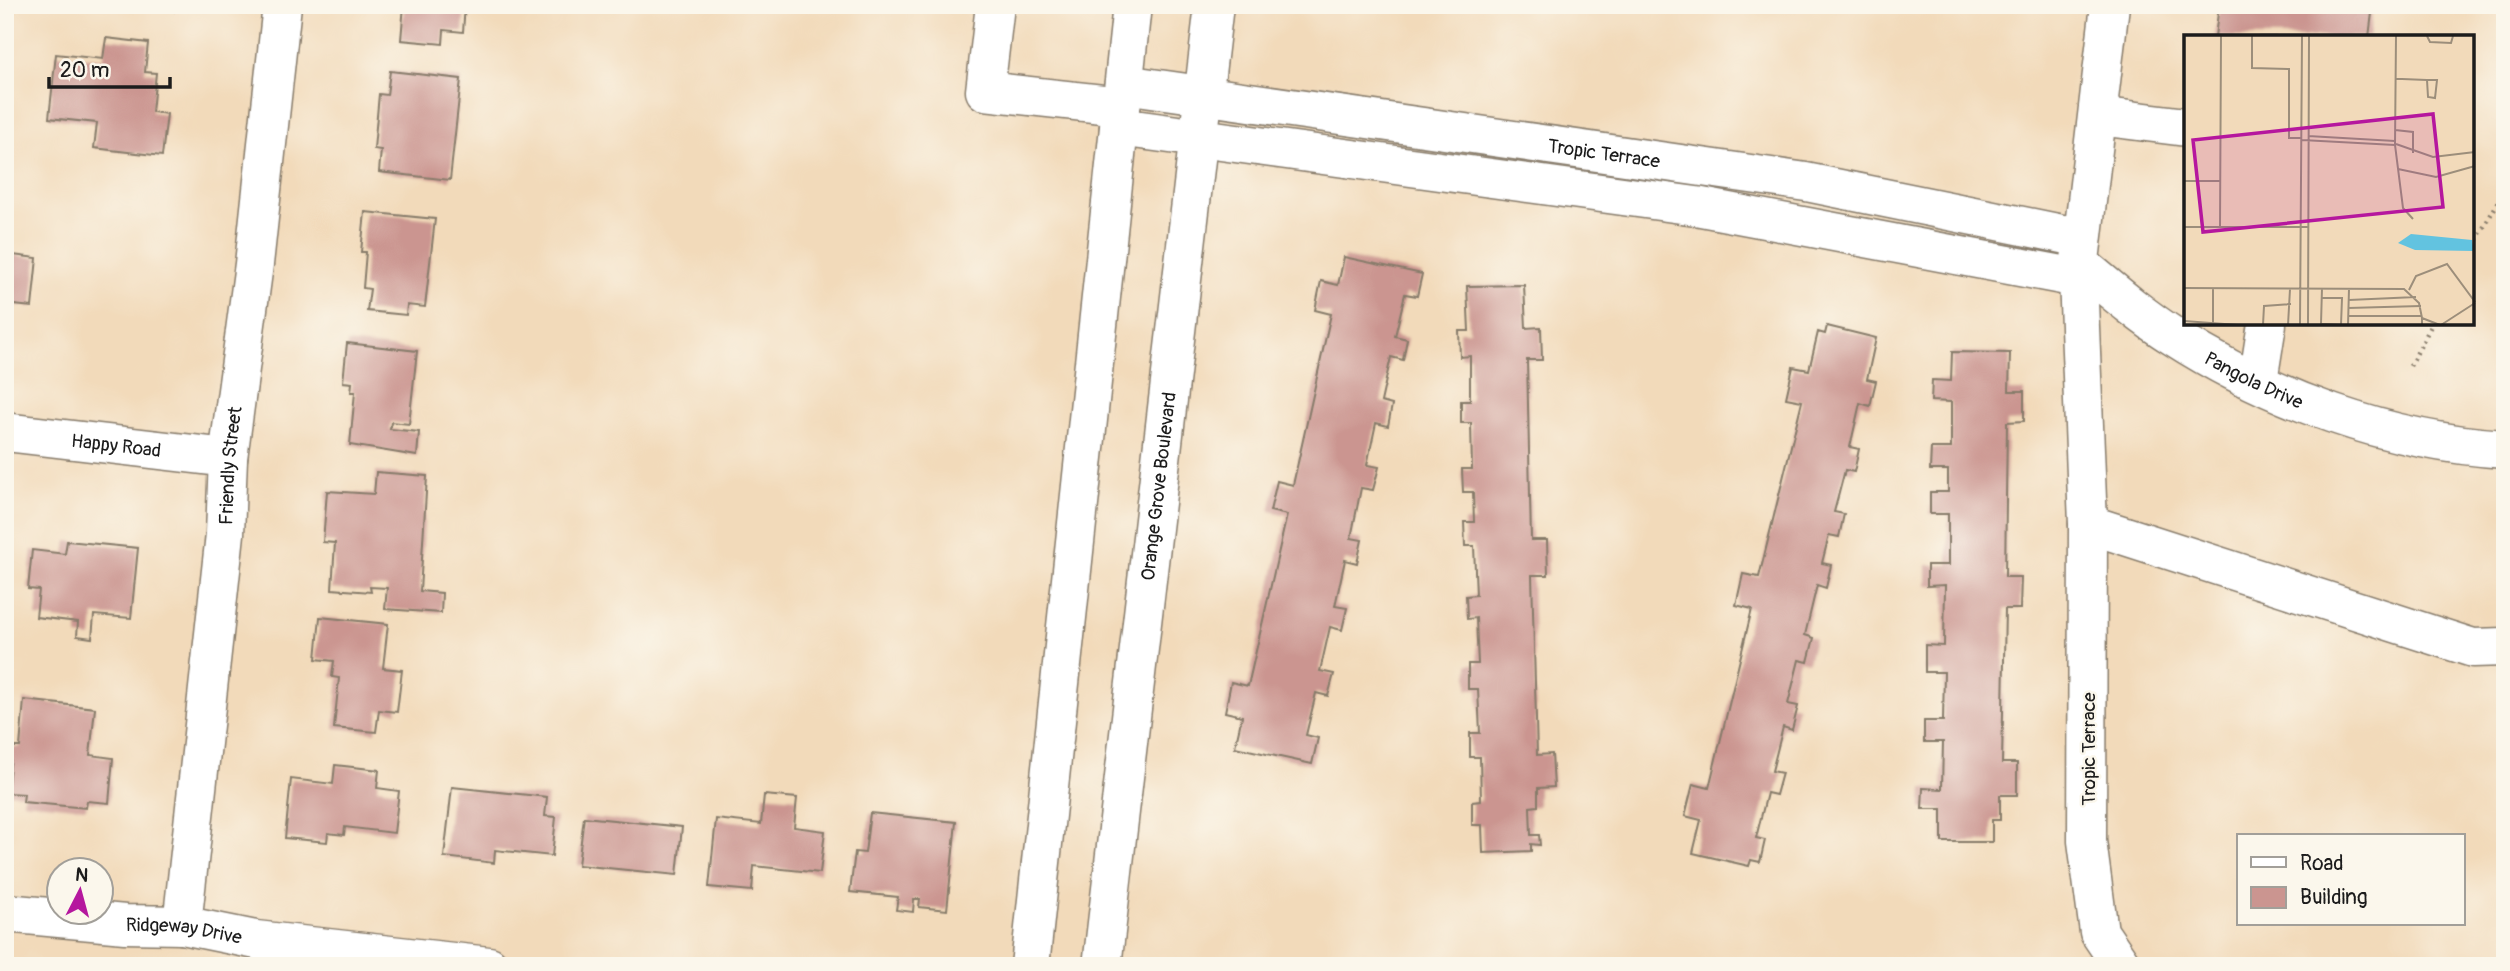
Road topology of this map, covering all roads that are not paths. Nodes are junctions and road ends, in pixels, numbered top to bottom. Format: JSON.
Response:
{"nodes":[{"id":1,"x":282,"y":5,"type":"edge"},
{"id":2,"x":995,"y":5,"type":"edge"},
{"id":3,"x":1132,"y":5,"type":"edge"},
{"id":4,"x":1213,"y":5,"type":"edge"},
{"id":5,"x":2110,"y":5,"type":"edge"},
{"id":6,"x":1205,"y":94,"type":"junction"},
{"id":7,"x":1121,"y":106,"type":"junction"},
{"id":8,"x":2098,"y":116,"type":"junction"},
{"id":9,"x":2184,"y":127,"type":"edge"},
{"id":10,"x":1199,"y":139,"type":"junction"},
{"id":11,"x":2080,"y":260,"type":"junction"},
{"id":12,"x":2267,"y":326,"type":"edge"},
{"id":13,"x":2258,"y":381,"type":"junction"},
{"id":14,"x":5,"y":432,"type":"edge"},
{"id":15,"x":2505,"y":449,"type":"edge"},
{"id":16,"x":228,"y":457,"type":"junction"},
{"id":17,"x":2088,"y":524,"type":"junction"},
{"id":18,"x":2505,"y":647,"type":"edge"},
{"id":19,"x":5,"y":913,"type":"edge"},
{"id":20,"x":182,"y":925,"type":"junction"},
{"id":21,"x":489,"y":966,"type":"edge"},
{"id":22,"x":1030,"y":966,"type":"edge"},
{"id":23,"x":1102,"y":966,"type":"edge"},
{"id":24,"x":2122,"y":966,"type":"edge"}],
"edges":[{"from":1,"to":16,"type":"street","name":"Friendly Street"},
{"from":2,"to":7,"type":"street"},
{"from":3,"to":7,"type":"street"},
{"from":4,"to":6,"type":"street","name":"Orange Grove Boulevard"},
{"from":5,"to":8,"type":"street"},
{"from":6,"to":7,"type":"street","name":"Tropic Terrace"},
{"from":6,"to":10,"type":"street","name":"Orange Grove Boulevard"},
{"from":6,"to":11,"type":"street","name":"Tropic Terrace"},
{"from":7,"to":10,"type":"street","name":"Tropic Terrace"},
{"from":7,"to":22,"type":"street"},
{"from":8,"to":9,"type":"street"},
{"from":8,"to":11,"type":"street"},
{"from":10,"to":11,"type":"street","name":"Tropic Terrace"},
{"from":10,"to":23,"type":"street","name":"Orange Grove Boulevard"},
{"from":11,"to":13,"type":"street","name":"Pangola Drive"},
{"from":11,"to":17,"type":"street","name":"Tropic Terrace"},
{"from":12,"to":13,"type":"street"},
{"from":13,"to":15,"type":"street","name":"Pangola Drive"},
{"from":14,"to":16,"type":"street","name":"Happy Road"},
{"from":16,"to":20,"type":"street","name":"Friendly Street"},
{"from":17,"to":18,"type":"street"},
{"from":17,"to":24,"type":"street","name":"Tropic Terrace"},
{"from":19,"to":20,"type":"street","name":"Ridgeway Drive"},
{"from":20,"to":21,"type":"street","name":"Ridgeway Drive"}]}
